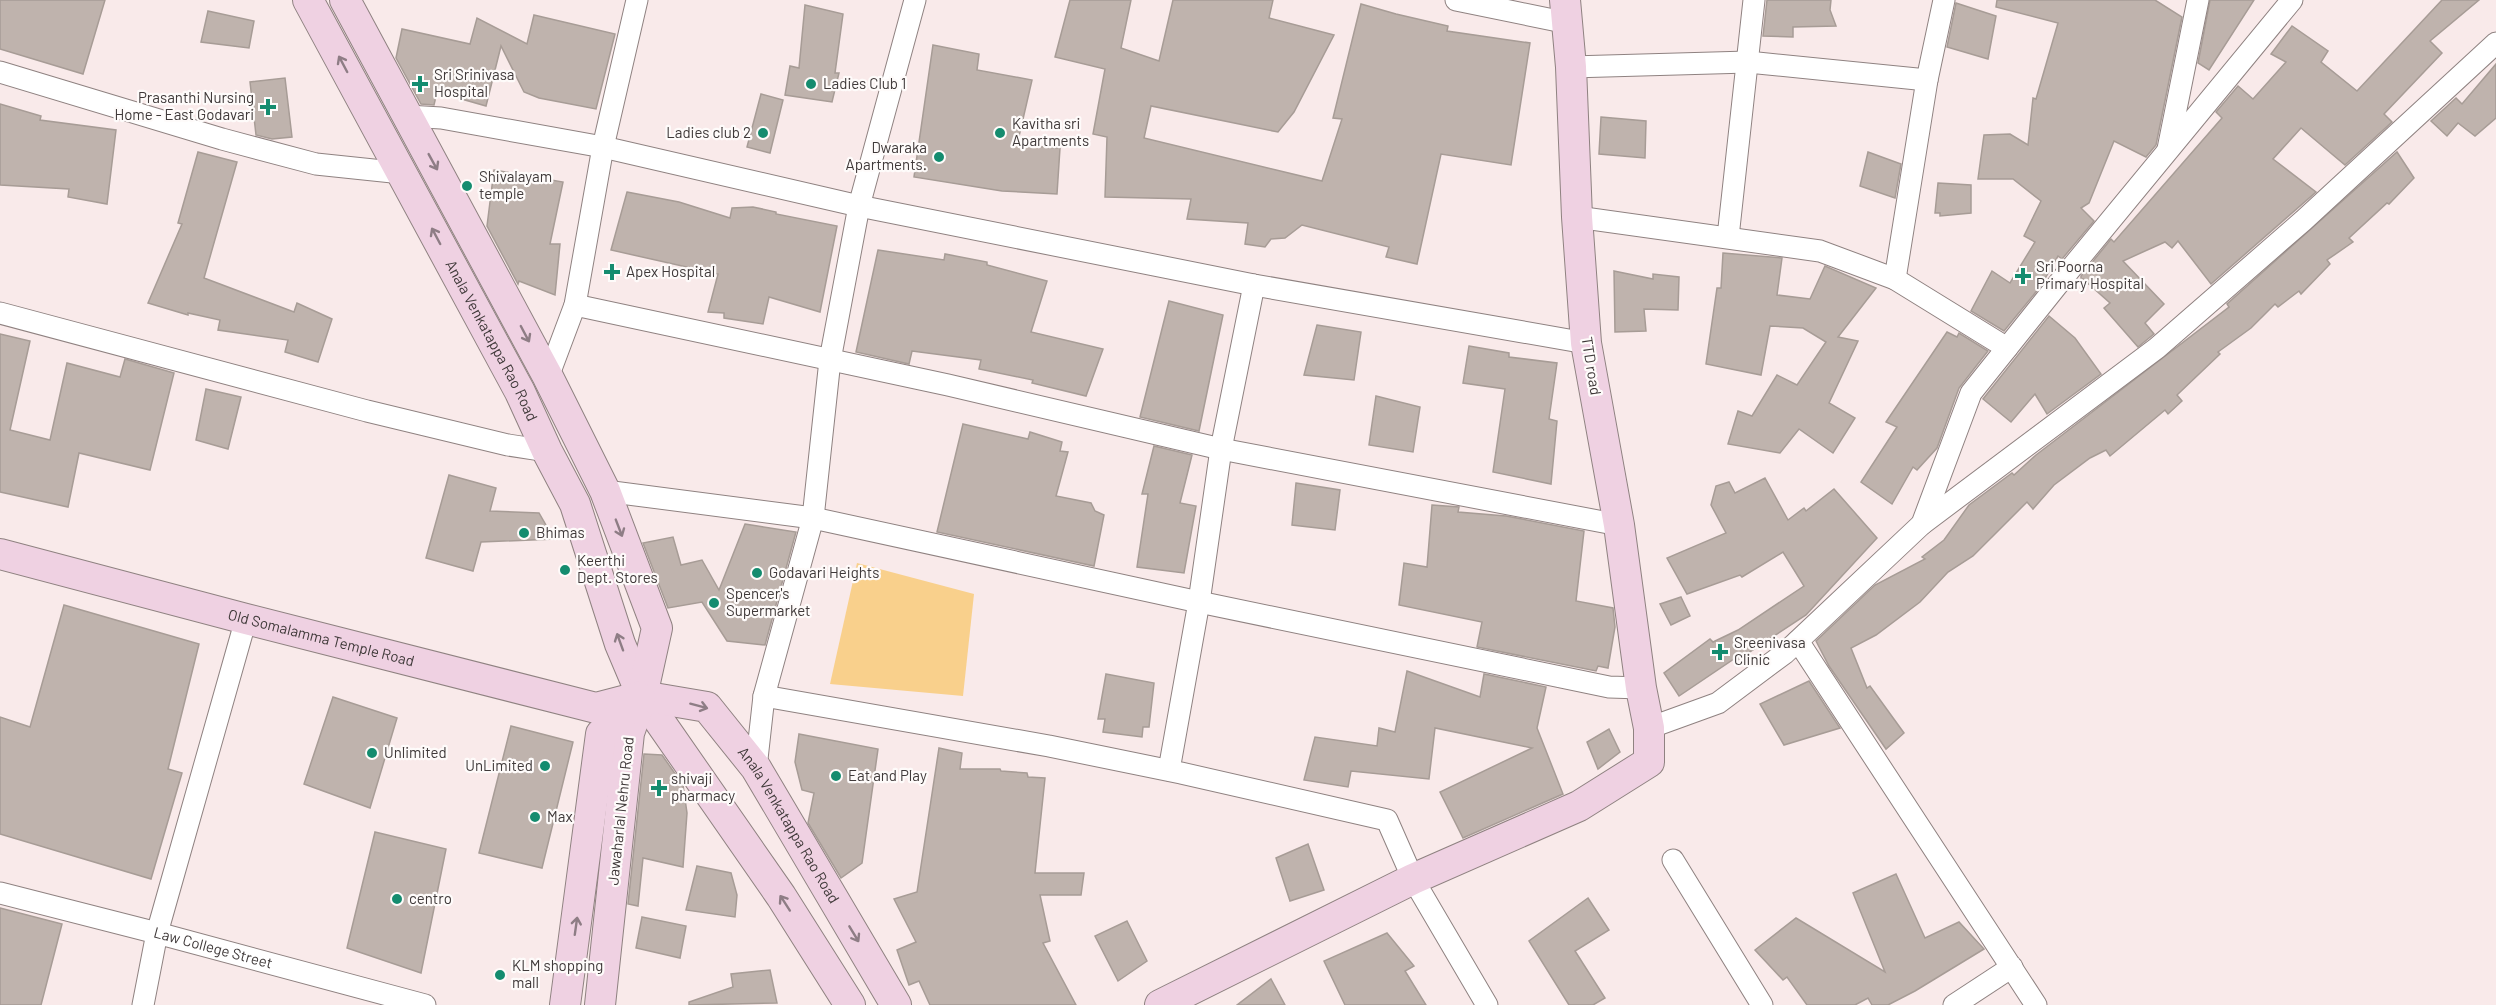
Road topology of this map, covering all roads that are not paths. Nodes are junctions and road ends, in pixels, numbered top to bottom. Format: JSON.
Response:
{"nodes":[{"id":1,"x":308,"y":0,"type":"edge"},
{"id":2,"x":345,"y":0,"type":"edge"},
{"id":3,"x":637,"y":0,"type":"edge"},
{"id":4,"x":915,"y":0,"type":"edge"},
{"id":5,"x":1456,"y":0,"type":"edge"},
{"id":6,"x":1754,"y":0,"type":"edge"},
{"id":7,"x":1944,"y":0,"type":"edge"},
{"id":8,"x":2292,"y":0,"type":"edge"},
{"id":9,"x":2195,"y":1,"type":"edge"},
{"id":10,"x":1566,"y":11,"type":"edge"},
{"id":11,"x":2496,"y":43,"type":"edge"},
{"id":12,"x":1748,"y":62,"type":"junction"},
{"id":13,"x":1571,"y":67,"type":"junction"},
{"id":14,"x":0,"y":72,"type":"edge"},
{"id":15,"x":1927,"y":80,"type":"junction"},
{"id":16,"x":407,"y":116,"type":"junction"},
{"id":17,"x":603,"y":147,"type":"junction"},
{"id":18,"x":2167,"y":152,"type":"junction"},
{"id":19,"x":402,"y":173,"type":"junction"},
{"id":20,"x":859,"y":206,"type":"junction"},
{"id":21,"x":1577,"y":217,"type":"junction"},
{"id":22,"x":1728,"y":237,"type":"junction"},
{"id":23,"x":1895,"y":279,"type":"junction"},
{"id":24,"x":1254,"y":285,"type":"junction"},
{"id":25,"x":575,"y":305,"type":"junction"},
{"id":26,"x":0,"y":313,"type":"edge"},
{"id":27,"x":1586,"y":343,"type":"junction"},
{"id":28,"x":2007,"y":348,"type":"junction"},
{"id":29,"x":830,"y":360,"type":"junction"},
{"id":30,"x":549,"y":377,"type":"junction"},
{"id":31,"x":1221,"y":449,"type":"junction"},
{"id":32,"x":547,"y":451,"type":"junction"},
{"id":33,"x":604,"y":490,"type":"junction"},
{"id":34,"x":813,"y":518,"type":"junction"},
{"id":35,"x":1922,"y":524,"type":"junction"},
{"id":36,"x":1619,"y":525,"type":"junction"},
{"id":37,"x":0,"y":554,"type":"edge"},
{"id":38,"x":1199,"y":602,"type":"junction"},
{"id":39,"x":246,"y":619,"type":"junction"},
{"id":40,"x":1798,"y":641,"type":"junction"},
{"id":41,"x":1641,"y":688,"type":"junction"},
{"id":42,"x":642,"y":696,"type":"junction"},
{"id":43,"x":764,"y":696,"type":"junction"},
{"id":44,"x":1649,"y":728,"type":"junction"},
{"id":45,"x":756,"y":768,"type":"junction"},
{"id":46,"x":1169,"y":770,"type":"junction"},
{"id":47,"x":1673,"y":860,"type":"dead end"},
{"id":48,"x":1413,"y":879,"type":"junction"},
{"id":49,"x":0,"y":893,"type":"edge"},
{"id":50,"x":158,"y":933,"type":"junction"},
{"id":51,"x":2012,"y":967,"type":"junction"},
{"id":52,"x":1175,"y":1002,"type":"edge"},
{"id":53,"x":143,"y":1005,"type":"edge"},
{"id":54,"x":425,"y":1005,"type":"edge"},
{"id":55,"x":565,"y":1005,"type":"edge"},
{"id":56,"x":600,"y":1005,"type":"edge"},
{"id":57,"x":850,"y":1005,"type":"edge"},
{"id":58,"x":896,"y":1005,"type":"edge"},
{"id":59,"x":1487,"y":1005,"type":"edge"},
{"id":60,"x":1762,"y":1005,"type":"edge"},
{"id":61,"x":1954,"y":1005,"type":"edge"},
{"id":62,"x":2036,"y":1005,"type":"edge"}],
"edges":[{"from":19,"to":1,"type":"main road","name":"Anala Venkatappa Rao Road","one_way":true},
{"from":2,"to":16,"type":"main road"},
{"from":3,"to":17,"type":"street"},
{"from":4,"to":20,"type":"street"},
{"from":5,"to":10,"type":"street"},
{"from":6,"to":12,"type":"street"},
{"from":7,"to":15,"type":"street"},
{"from":8,"to":18,"type":"street"},
{"from":9,"to":18,"type":"street"},
{"from":10,"to":13,"type":"main road","name":"TTD road"},
{"from":11,"to":35,"type":"street"},
{"from":12,"to":13,"type":"street"},
{"from":12,"to":15,"type":"street"},
{"from":12,"to":22,"type":"street"},
{"from":13,"to":21,"type":"main road","name":"TTD road"},
{"from":14,"to":19,"type":"street"},
{"from":15,"to":23,"type":"street"},
{"from":16,"to":17,"type":"street"},
{"from":16,"to":30,"type":"main road","one_way":true},
{"from":17,"to":20,"type":"street"},
{"from":17,"to":25,"type":"street"},
{"from":18,"to":28,"type":"street"},
{"from":32,"to":19,"type":"main road","name":"Anala Venkatappa Rao Road","one_way":true},
{"from":20,"to":24,"type":"street"},
{"from":20,"to":29,"type":"street"},
{"from":21,"to":22,"type":"street"},
{"from":21,"to":27,"type":"main road","name":"TTD road"},
{"from":22,"to":23,"type":"street"},
{"from":23,"to":28,"type":"street"},
{"from":24,"to":27,"type":"street"},
{"from":24,"to":31,"type":"street"},
{"from":25,"to":29,"type":"street"},
{"from":25,"to":30,"type":"street"},
{"from":26,"to":32,"type":"street"},
{"from":27,"to":36,"type":"main road","name":"TTD road"},
{"from":28,"to":35,"type":"street"},
{"from":29,"to":31,"type":"street"},
{"from":29,"to":34,"type":"street"},
{"from":30,"to":33,"type":"main road"},
{"from":31,"to":36,"type":"street"},
{"from":31,"to":38,"type":"street"},
{"from":42,"to":32,"type":"main road","name":"Anala Venkatappa Rao Road","one_way":true},
{"from":33,"to":34,"type":"street"},
{"from":33,"to":42,"type":"main road","one_way":true},
{"from":34,"to":38,"type":"street"},
{"from":34,"to":43,"type":"street"},
{"from":35,"to":40,"type":"street"},
{"from":36,"to":41,"type":"main road","name":"TTD road"},
{"from":37,"to":39,"type":"main road","name":"Old Somalamma Temple Road"},
{"from":38,"to":41,"type":"street"},
{"from":38,"to":46,"type":"street"},
{"from":39,"to":42,"type":"main road","name":"Old Somalamma Temple Road"},
{"from":39,"to":50,"type":"street"},
{"from":40,"to":44,"type":"street"},
{"from":40,"to":51,"type":"street"},
{"from":41,"to":44,"type":"main road","name":"TTD road"},
{"from":42,"to":45,"type":"main road","name":"Anala Venkatappa Rao Road","one_way":true},
{"from":55,"to":42,"type":"main road","name":"Jawaharlal Nehru Road","one_way":true},
{"from":42,"to":56,"type":"main road","name":"Jawaharlal Nehru Road"},
{"from":57,"to":42,"type":"main road","name":"Anala Venkatappa Rao Road","one_way":true},
{"from":43,"to":45,"type":"street"},
{"from":43,"to":46,"type":"street"},
{"from":44,"to":48,"type":"main road","name":"TTD road"},
{"from":45,"to":58,"type":"main road","name":"Anala Venkatappa Rao Road","one_way":true},
{"from":46,"to":48,"type":"street"},
{"from":47,"to":60,"type":"street"},
{"from":48,"to":52,"type":"main road"},
{"from":48,"to":59,"type":"street"},
{"from":49,"to":50,"type":"street","name":"Law College Street"},
{"from":50,"to":53,"type":"street"},
{"from":50,"to":54,"type":"street","name":"Law College Street"},
{"from":51,"to":61,"type":"street"},
{"from":51,"to":62,"type":"street"}]}
